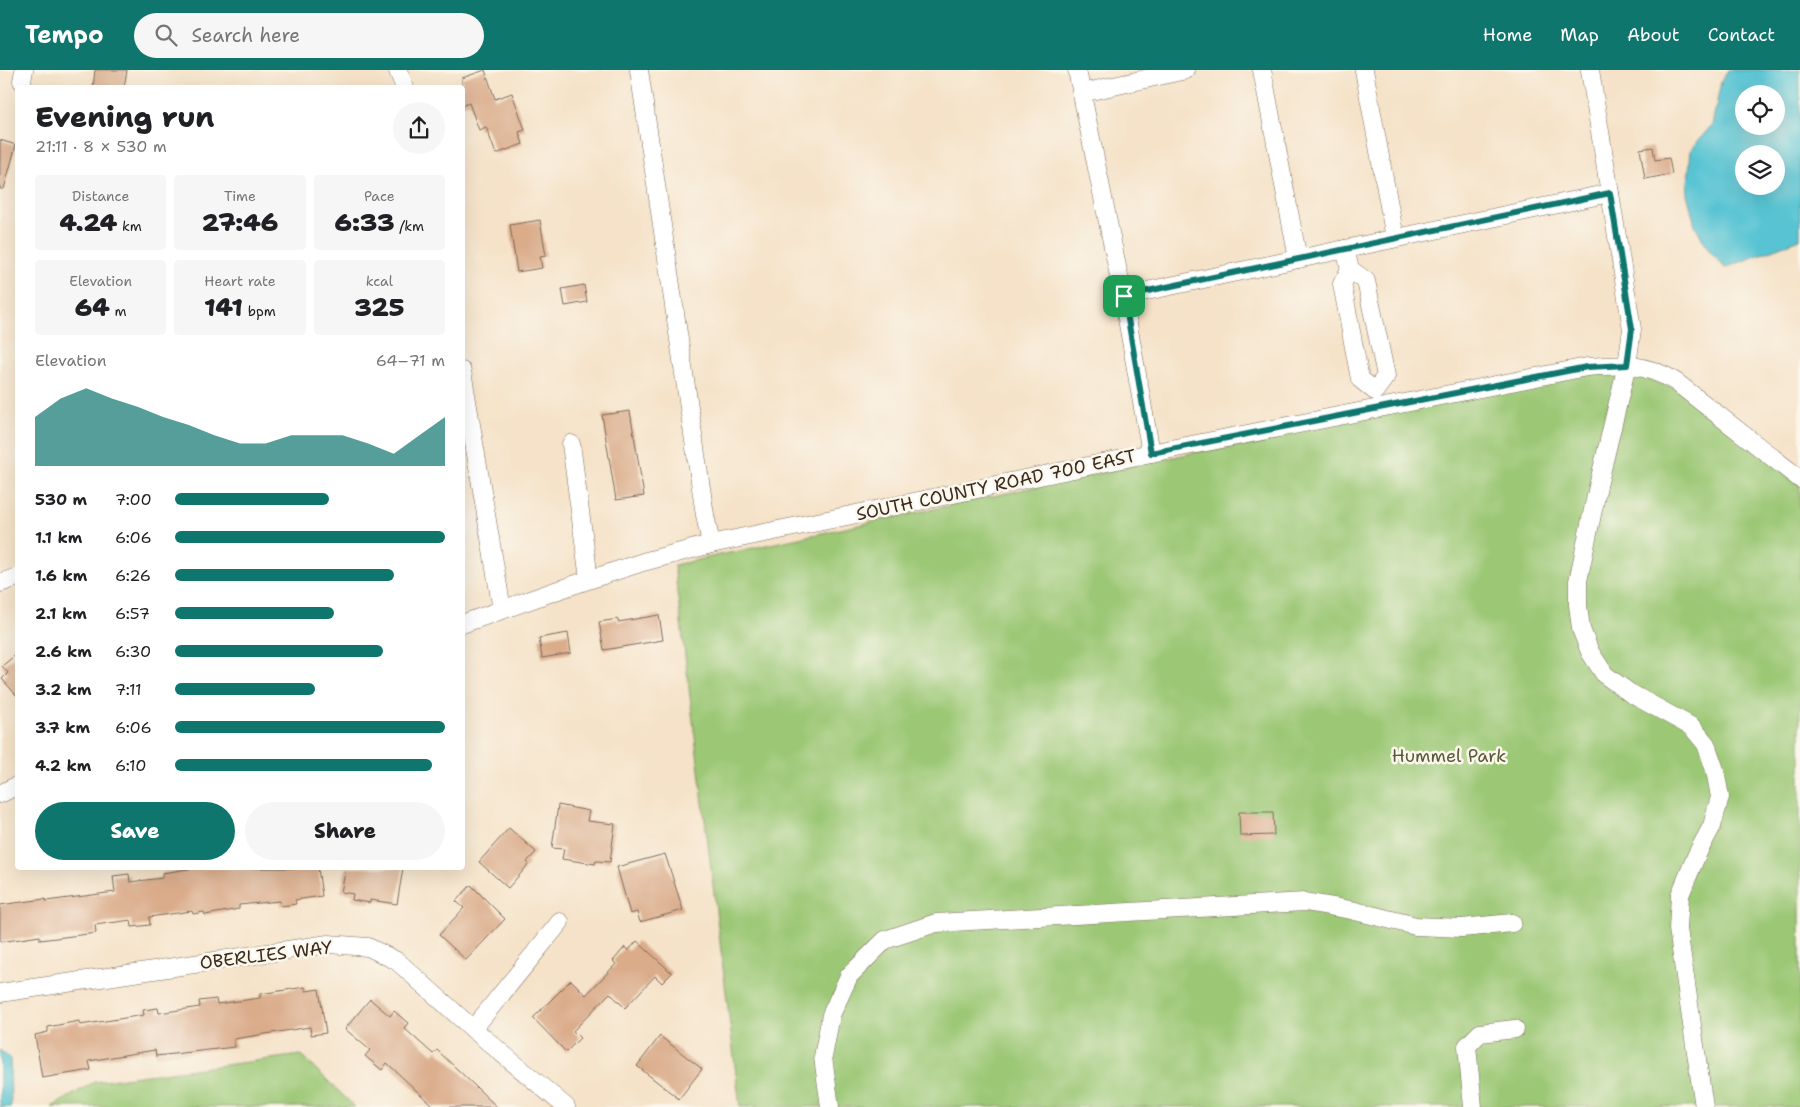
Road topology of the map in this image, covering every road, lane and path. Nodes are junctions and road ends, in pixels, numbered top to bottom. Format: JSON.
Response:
{"nodes":[{"id":1,"x":398,"y":70,"type":"edge"},
{"id":2,"x":639,"y":70,"type":"edge"},
{"id":3,"x":1077,"y":70,"type":"edge"},
{"id":4,"x":1186,"y":70,"type":"edge"},
{"id":5,"x":1262,"y":70,"type":"edge"},
{"id":6,"x":1364,"y":70,"type":"edge"},
{"id":7,"x":1590,"y":70,"type":"edge"},
{"id":8,"x":404,"y":85,"type":"edge"},
{"id":9,"x":1082,"y":93,"type":"junction"},
{"id":10,"x":1610,"y":193,"type":"junction"},
{"id":11,"x":1395,"y":238,"type":"junction"},
{"id":12,"x":1345,"y":249,"type":"junction"},
{"id":13,"x":1298,"y":259,"type":"junction"},
{"id":14,"x":1350,"y":269,"type":"junction"},
{"id":15,"x":1124,"y":296,"type":"junction"},
{"id":16,"x":1627,"y":365,"type":"junction"},
{"id":17,"x":465,"y":389,"type":"edge"},
{"id":18,"x":1375,"y":391,"type":"junction"},
{"id":19,"x":1379,"y":409,"type":"junction"},
{"id":20,"x":571,"y":444,"type":"dead end"},
{"id":21,"x":1151,"y":453,"type":"junction"},
{"id":22,"x":1800,"y":478,"type":"edge"},
{"id":23,"x":711,"y":544,"type":"junction"},
{"id":24,"x":15,"y":578,"type":"edge"},
{"id":25,"x":589,"y":579,"type":"junction"},
{"id":26,"x":0,"y":583,"type":"edge"},
{"id":27,"x":502,"y":610,"type":"junction"},
{"id":28,"x":465,"y":623,"type":"edge"},
{"id":29,"x":15,"y":787,"type":"edge"},
{"id":30,"x":0,"y":794,"type":"edge"},
{"id":31,"x":560,"y":922,"type":"dead end"},
{"id":32,"x":1506,"y":924,"type":"dead end"},
{"id":33,"x":0,"y":993,"type":"edge"},
{"id":34,"x":473,"y":1029,"type":"junction"},
{"id":35,"x":1515,"y":1029,"type":"dead end"},
{"id":36,"x":566,"y":1107,"type":"edge"},
{"id":37,"x":830,"y":1107,"type":"edge"},
{"id":38,"x":1473,"y":1107,"type":"edge"},
{"id":39,"x":1704,"y":1107,"type":"edge"}],
"edges":[{"from":1,"to":8,"type":"street"},
{"from":2,"to":23,"type":"street"},
{"from":3,"to":9,"type":"street"},
{"from":4,"to":9,"type":"street"},
{"from":5,"to":13,"type":"street"},
{"from":6,"to":11,"type":"street"},
{"from":7,"to":10,"type":"street"},
{"from":9,"to":15,"type":"street"},
{"from":10,"to":11,"type":"street"},
{"from":10,"to":16,"type":"street"},
{"from":11,"to":12,"type":"street"},
{"from":12,"to":13,"type":"street"},
{"from":12,"to":14,"type":"street"},
{"from":13,"to":15,"type":"street"},
{"from":14,"to":18,"type":"street"},
{"from":14,"to":18,"type":"street"},
{"from":15,"to":21,"type":"street"},
{"from":16,"to":19,"type":"street","name":"SOUTH COUNTY ROAD 700 EAST"},
{"from":16,"to":22,"type":"street","name":"SOUTH COUNTY ROAD 700 EAST"},
{"from":16,"to":39,"type":"street"},
{"from":17,"to":27,"type":"street"},
{"from":18,"to":19,"type":"street"},
{"from":19,"to":21,"type":"street","name":"SOUTH COUNTY ROAD 700 EAST"},
{"from":20,"to":25,"type":"street"},
{"from":21,"to":23,"type":"street","name":"SOUTH COUNTY ROAD 700 EAST"},
{"from":23,"to":25,"type":"street","name":"SOUTH COUNTY ROAD 700 EAST"},
{"from":24,"to":26,"type":"street"},
{"from":25,"to":27,"type":"street","name":"SOUTH COUNTY ROAD 700 EAST"},
{"from":27,"to":28,"type":"street","name":"SOUTH COUNTY ROAD 700 EAST"},
{"from":29,"to":30,"type":"street"},
{"from":31,"to":34,"type":"street"},
{"from":32,"to":37,"type":"street"},
{"from":33,"to":34,"type":"street","name":"OBERLIES WAY"},
{"from":34,"to":36,"type":"street","name":"OBERLIES WAY"},
{"from":35,"to":38,"type":"street"}]}
